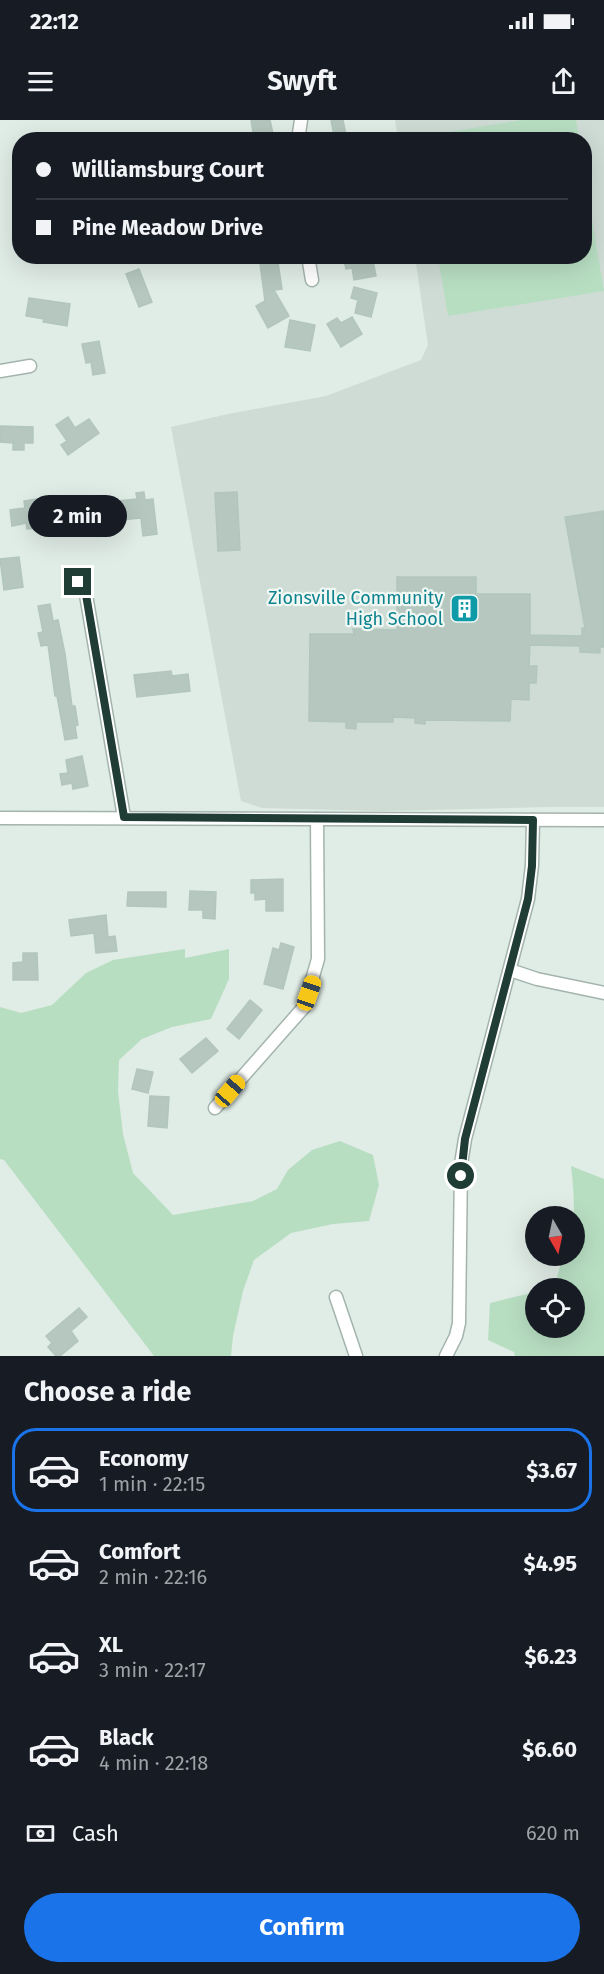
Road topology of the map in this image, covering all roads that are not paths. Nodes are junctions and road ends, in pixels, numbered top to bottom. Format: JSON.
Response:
{"nodes":[{"id":1,"x":309,"y":264,"type":"edge"},
{"id":2,"x":312,"y":280,"type":"dead end"},
{"id":3,"x":30,"y":366,"type":"dead end"},
{"id":4,"x":0,"y":371,"type":"edge"},
{"id":5,"x":78,"y":582,"type":"dead end"},
{"id":6,"x":124,"y":817,"type":"junction"},
{"id":7,"x":0,"y":818,"type":"edge"},
{"id":8,"x":317,"y":819,"type":"junction"},
{"id":9,"x":533,"y":820,"type":"junction"},
{"id":10,"x":604,"y":820,"type":"edge"},
{"id":11,"x":510,"y":970,"type":"junction"},
{"id":12,"x":604,"y":993,"type":"edge"},
{"id":13,"x":215,"y":1108,"type":"dead end"},
{"id":14,"x":336,"y":1297,"type":"dead end"},
{"id":15,"x":356,"y":1356,"type":"edge"},
{"id":16,"x":447,"y":1356,"type":"edge"}],
"edges":[{"from":1,"to":2,"type":"street"},
{"from":3,"to":4,"type":"street"},
{"from":5,"to":6,"type":"street"},
{"from":6,"to":7,"type":"street"},
{"from":6,"to":8,"type":"street"},
{"from":8,"to":9,"type":"street"},
{"from":8,"to":13,"type":"street"},
{"from":9,"to":10,"type":"street"},
{"from":9,"to":11,"type":"street"},
{"from":11,"to":12,"type":"street"},
{"from":11,"to":16,"type":"street"},
{"from":14,"to":15,"type":"street"}]}
